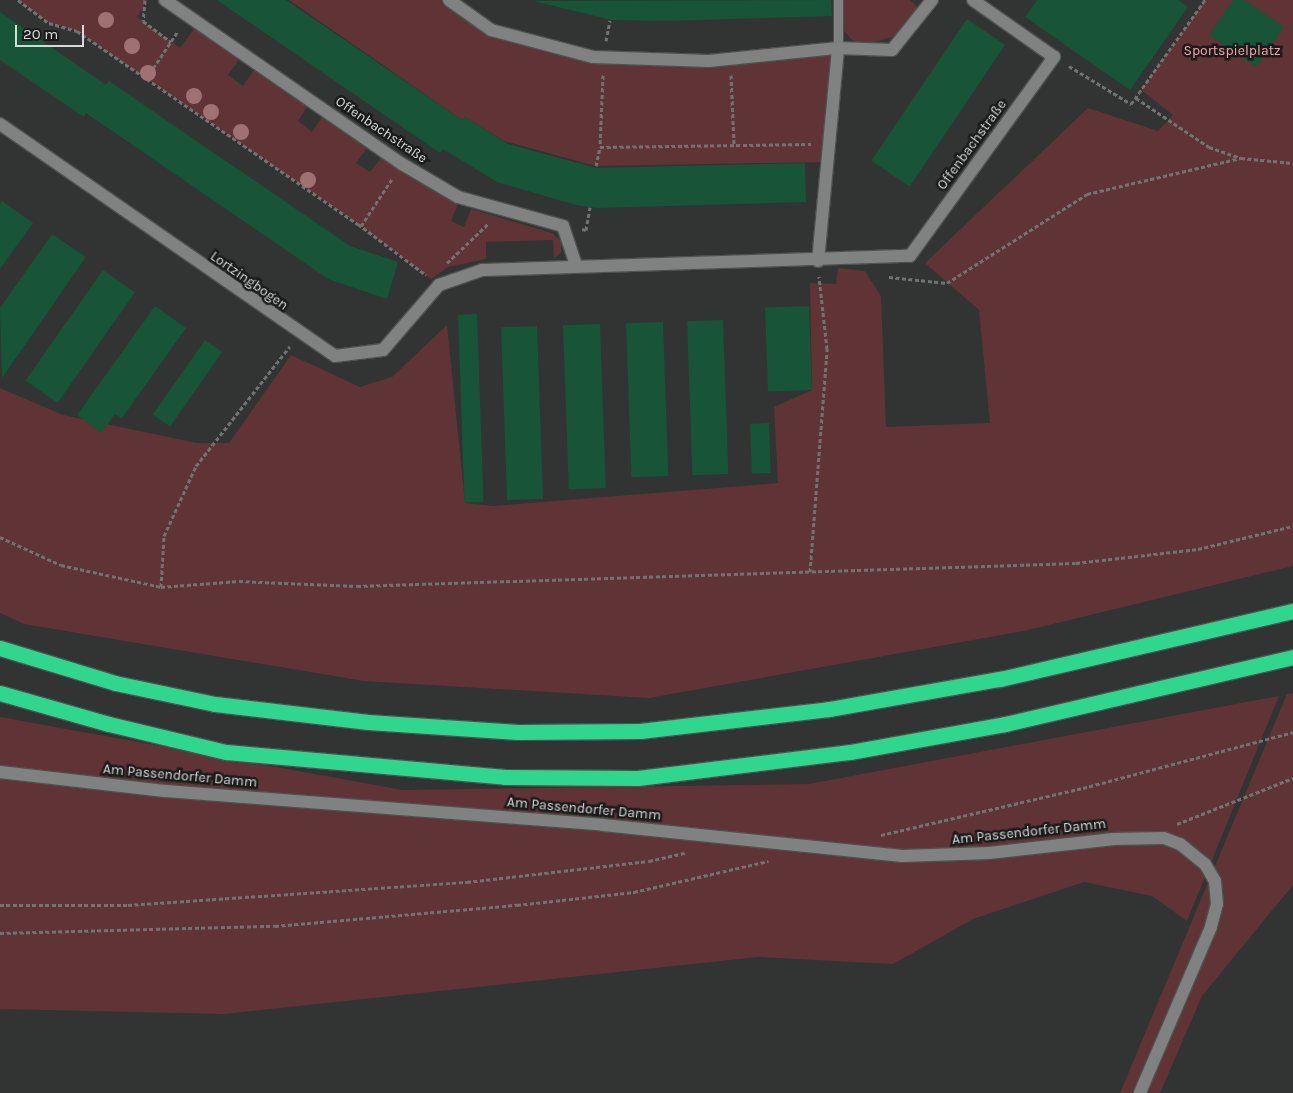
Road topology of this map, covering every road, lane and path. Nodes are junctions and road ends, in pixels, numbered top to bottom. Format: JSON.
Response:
{"nodes":[{"id":1,"x":18,"y":0,"type":"edge"},
{"id":2,"x":145,"y":0,"type":"edge"},
{"id":3,"x":166,"y":0,"type":"edge"},
{"id":4,"x":449,"y":0,"type":"edge"},
{"id":5,"x":838,"y":0,"type":"edge"},
{"id":6,"x":932,"y":0,"type":"edge"},
{"id":7,"x":973,"y":0,"type":"edge"},
{"id":8,"x":1205,"y":0,"type":"edge"},
{"id":9,"x":189,"y":16,"type":"junction"},
{"id":10,"x":171,"y":42,"type":"junction"},
{"id":11,"x":838,"y":48,"type":"junction"},
{"id":12,"x":604,"y":57,"type":"junction"},
{"id":13,"x":1054,"y":57,"type":"junction"},
{"id":14,"x":730,"y":59,"type":"junction"},
{"id":15,"x":146,"y":79,"type":"junction"},
{"id":16,"x":1136,"y":98,"type":"junction"},
{"id":17,"x":0,"y":124,"type":"edge"},
{"id":18,"x":829,"y":144,"type":"junction"},
{"id":19,"x":734,"y":145,"type":"junction"},
{"id":20,"x":600,"y":147,"type":"junction"},
{"id":21,"x":1242,"y":158,"type":"junction"},
{"id":22,"x":1293,"y":163,"type":"edge"},
{"id":23,"x":402,"y":164,"type":"junction"},
{"id":24,"x":596,"y":166,"type":"dead end"},
{"id":25,"x":502,"y":209,"type":"junction"},
{"id":26,"x":361,"y":226,"type":"junction"},
{"id":27,"x":818,"y":261,"type":"junction"},
{"id":28,"x":576,"y":265,"type":"junction"},
{"id":29,"x":889,"y":277,"type":"dead end"},
{"id":30,"x":435,"y":282,"type":"junction"},
{"id":31,"x":299,"y":334,"type":"junction"},
{"id":32,"x":1293,"y":526,"type":"edge"},
{"id":33,"x":0,"y":537,"type":"edge"},
{"id":34,"x":810,"y":572,"type":"junction"},
{"id":35,"x":161,"y":587,"type":"junction"},
{"id":36,"x":1293,"y":610,"type":"edge"},
{"id":37,"x":0,"y":648,"type":"edge"},
{"id":38,"x":1293,"y":657,"type":"edge"},
{"id":39,"x":0,"y":693,"type":"edge"},
{"id":40,"x":1293,"y":732,"type":"edge"},
{"id":41,"x":0,"y":772,"type":"edge"},
{"id":42,"x":1293,"y":778,"type":"edge"},
{"id":43,"x":1172,"y":826,"type":"dead end"},
{"id":44,"x":872,"y":837,"type":"dead end"},
{"id":45,"x":694,"y":850,"type":"dead end"},
{"id":46,"x":776,"y":859,"type":"dead end"},
{"id":47,"x":0,"y":905,"type":"edge"},
{"id":48,"x":0,"y":933,"type":"edge"},
{"id":49,"x":1140,"y":1093,"type":"edge"}],
"edges":[{"from":1,"to":15,"type":"path"},
{"from":2,"to":10,"type":"path"},
{"from":3,"to":9,"type":"street","name":"Offenbachstraße"},
{"from":4,"to":12,"type":"street"},
{"from":5,"to":11,"type":"lane"},
{"from":6,"to":11,"type":"street"},
{"from":7,"to":13,"type":"street"},
{"from":8,"to":16,"type":"path"},
{"from":9,"to":10,"type":"path"},
{"from":9,"to":23,"type":"street","name":"Offenbachstraße"},
{"from":10,"to":15,"type":"path"},
{"from":11,"to":14,"type":"street"},
{"from":11,"to":18,"type":"street"},
{"from":12,"to":14,"type":"street"},
{"from":12,"to":20,"type":"path"},
{"from":13,"to":16,"type":"path"},
{"from":13,"to":27,"type":"street","name":"Offenbachstraße"},
{"from":14,"to":19,"type":"path"},
{"from":15,"to":26,"type":"path"},
{"from":16,"to":21,"type":"path"},
{"from":17,"to":31,"type":"street","name":"Lortzingbogen"},
{"from":18,"to":19,"type":"path"},
{"from":18,"to":27,"type":"street"},
{"from":19,"to":20,"type":"path"},
{"from":20,"to":24,"type":"path"},
{"from":21,"to":22,"type":"path"},
{"from":21,"to":29,"type":"path"},
{"from":23,"to":25,"type":"street","name":"Offenbachstraße"},
{"from":23,"to":26,"type":"path"},
{"from":25,"to":28,"type":"street","name":"Offenbachstraße"},
{"from":25,"to":30,"type":"path"},
{"from":26,"to":30,"type":"path"},
{"from":27,"to":28,"type":"street","name":"Offenbachstraße"},
{"from":27,"to":34,"type":"path"},
{"from":28,"to":30,"type":"street","name":"Offenbachstraße"},
{"from":30,"to":31,"type":"street","name":"Lortzingbogen"},
{"from":31,"to":35,"type":"path"},
{"from":32,"to":34,"type":"path"},
{"from":33,"to":35,"type":"path"},
{"from":34,"to":35,"type":"path"},
{"from":36,"to":37,"type":"highway"},
{"from":38,"to":39,"type":"highway"},
{"from":40,"to":44,"type":"path"},
{"from":41,"to":49,"type":"street","name":"Am Passendorfer Damm"},
{"from":42,"to":43,"type":"path"},
{"from":45,"to":47,"type":"path"},
{"from":46,"to":48,"type":"path"}]}
